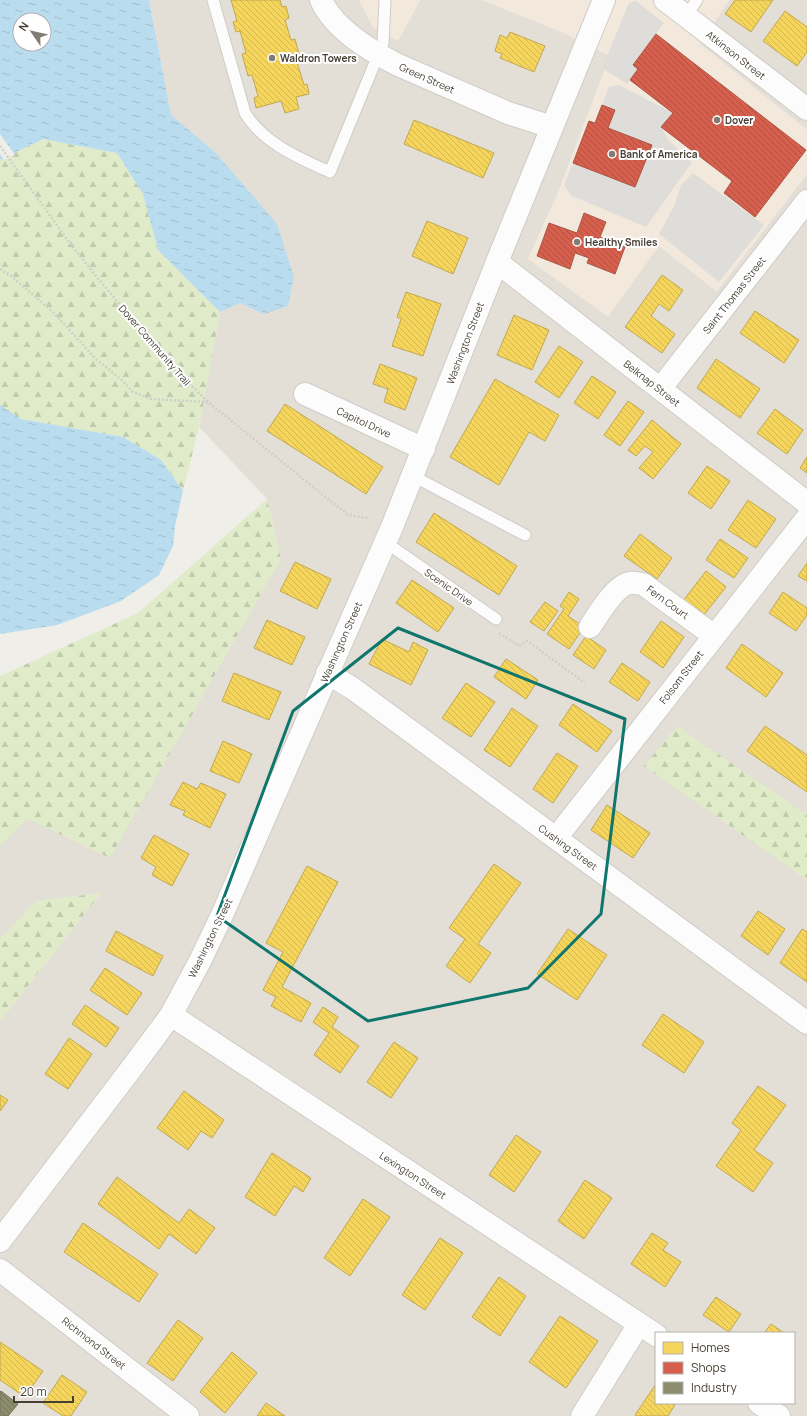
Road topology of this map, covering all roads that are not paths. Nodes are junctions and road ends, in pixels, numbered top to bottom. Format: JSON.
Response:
{"nodes":[{"id":1,"x":213,"y":0,"type":"edge"},
{"id":2,"x":321,"y":0,"type":"edge"},
{"id":3,"x":385,"y":0,"type":"edge"},
{"id":4,"x":604,"y":0,"type":"edge"},
{"id":5,"x":665,"y":0,"type":"edge"},
{"id":6,"x":691,"y":8,"type":"edge"},
{"id":7,"x":379,"y":55,"type":"junction"},
{"id":8,"x":807,"y":109,"type":"edge"},
{"id":9,"x":552,"y":127,"type":"junction"},
{"id":10,"x":807,"y":201,"type":"edge"},
{"id":11,"x":497,"y":262,"type":"junction"},
{"id":12,"x":660,"y":389,"type":"junction"},
{"id":13,"x":305,"y":394,"type":"dead end"},
{"id":14,"x":424,"y":449,"type":"junction"},
{"id":15,"x":413,"y":476,"type":"junction"},
{"id":16,"x":807,"y":503,"type":"edge"},
{"id":17,"x":807,"y":518,"type":"edge"},
{"id":18,"x":525,"y":535,"type":"dead end"},
{"id":19,"x":393,"y":548,"type":"junction"},
{"id":20,"x":496,"y":619,"type":"road end"},
{"id":21,"x":590,"y":627,"type":"dead end"},
{"id":22,"x":713,"y":636,"type":"junction"},
{"id":23,"x":327,"y":673,"type":"junction"},
{"id":24,"x":556,"y":838,"type":"junction"},
{"id":25,"x":171,"y":1015,"type":"junction"},
{"id":26,"x":807,"y":1023,"type":"edge"},
{"id":27,"x":0,"y":1241,"type":"edge"},
{"id":28,"x":0,"y":1270,"type":"edge"},
{"id":29,"x":648,"y":1329,"type":"edge"},
{"id":30,"x":761,"y":1404,"type":"edge"},
{"id":31,"x":188,"y":1416,"type":"edge"},
{"id":32,"x":582,"y":1416,"type":"edge"},
{"id":33,"x":779,"y":1416,"type":"edge"}],
"edges":[{"from":1,"to":7,"type":"lane"},
{"from":2,"to":7,"type":"street","name":"Green Street"},
{"from":3,"to":7,"type":"lane"},
{"from":4,"to":9,"type":"street","name":"Washington Street"},
{"from":5,"to":6,"type":"street","name":"Atkinson Street"},
{"from":6,"to":8,"type":"street","name":"Atkinson Street"},
{"from":7,"to":9,"type":"street","name":"Green Street"},
{"from":9,"to":11,"type":"street","name":"Washington Street"},
{"from":10,"to":12,"type":"street","name":"Saint Thomas Street"},
{"from":11,"to":12,"type":"street","name":"Belknap Street"},
{"from":11,"to":14,"type":"street","name":"Washington Street"},
{"from":12,"to":16,"type":"street","name":"Belknap Street"},
{"from":13,"to":14,"type":"street","name":"Capitol Drive"},
{"from":14,"to":15,"type":"street","name":"Washington Street"},
{"from":15,"to":18,"type":"lane"},
{"from":15,"to":19,"type":"street","name":"Washington Street"},
{"from":17,"to":22,"type":"street","name":"Folsom Street"},
{"from":19,"to":20,"type":"lane","name":"Scenic Drive"},
{"from":19,"to":23,"type":"street","name":"Washington Street"},
{"from":21,"to":22,"type":"street","name":"Fern Court"},
{"from":22,"to":24,"type":"street","name":"Folsom Street"},
{"from":23,"to":24,"type":"street","name":"Cushing Street"},
{"from":23,"to":25,"type":"street","name":"Washington Street"},
{"from":24,"to":26,"type":"street","name":"Cushing Street"},
{"from":25,"to":27,"type":"street","name":"Washington Street"},
{"from":25,"to":29,"type":"street","name":"Lexington Street"},
{"from":28,"to":31,"type":"street","name":"Richmond Street"},
{"from":29,"to":32,"type":"street"},
{"from":30,"to":33,"type":"street"}]}
